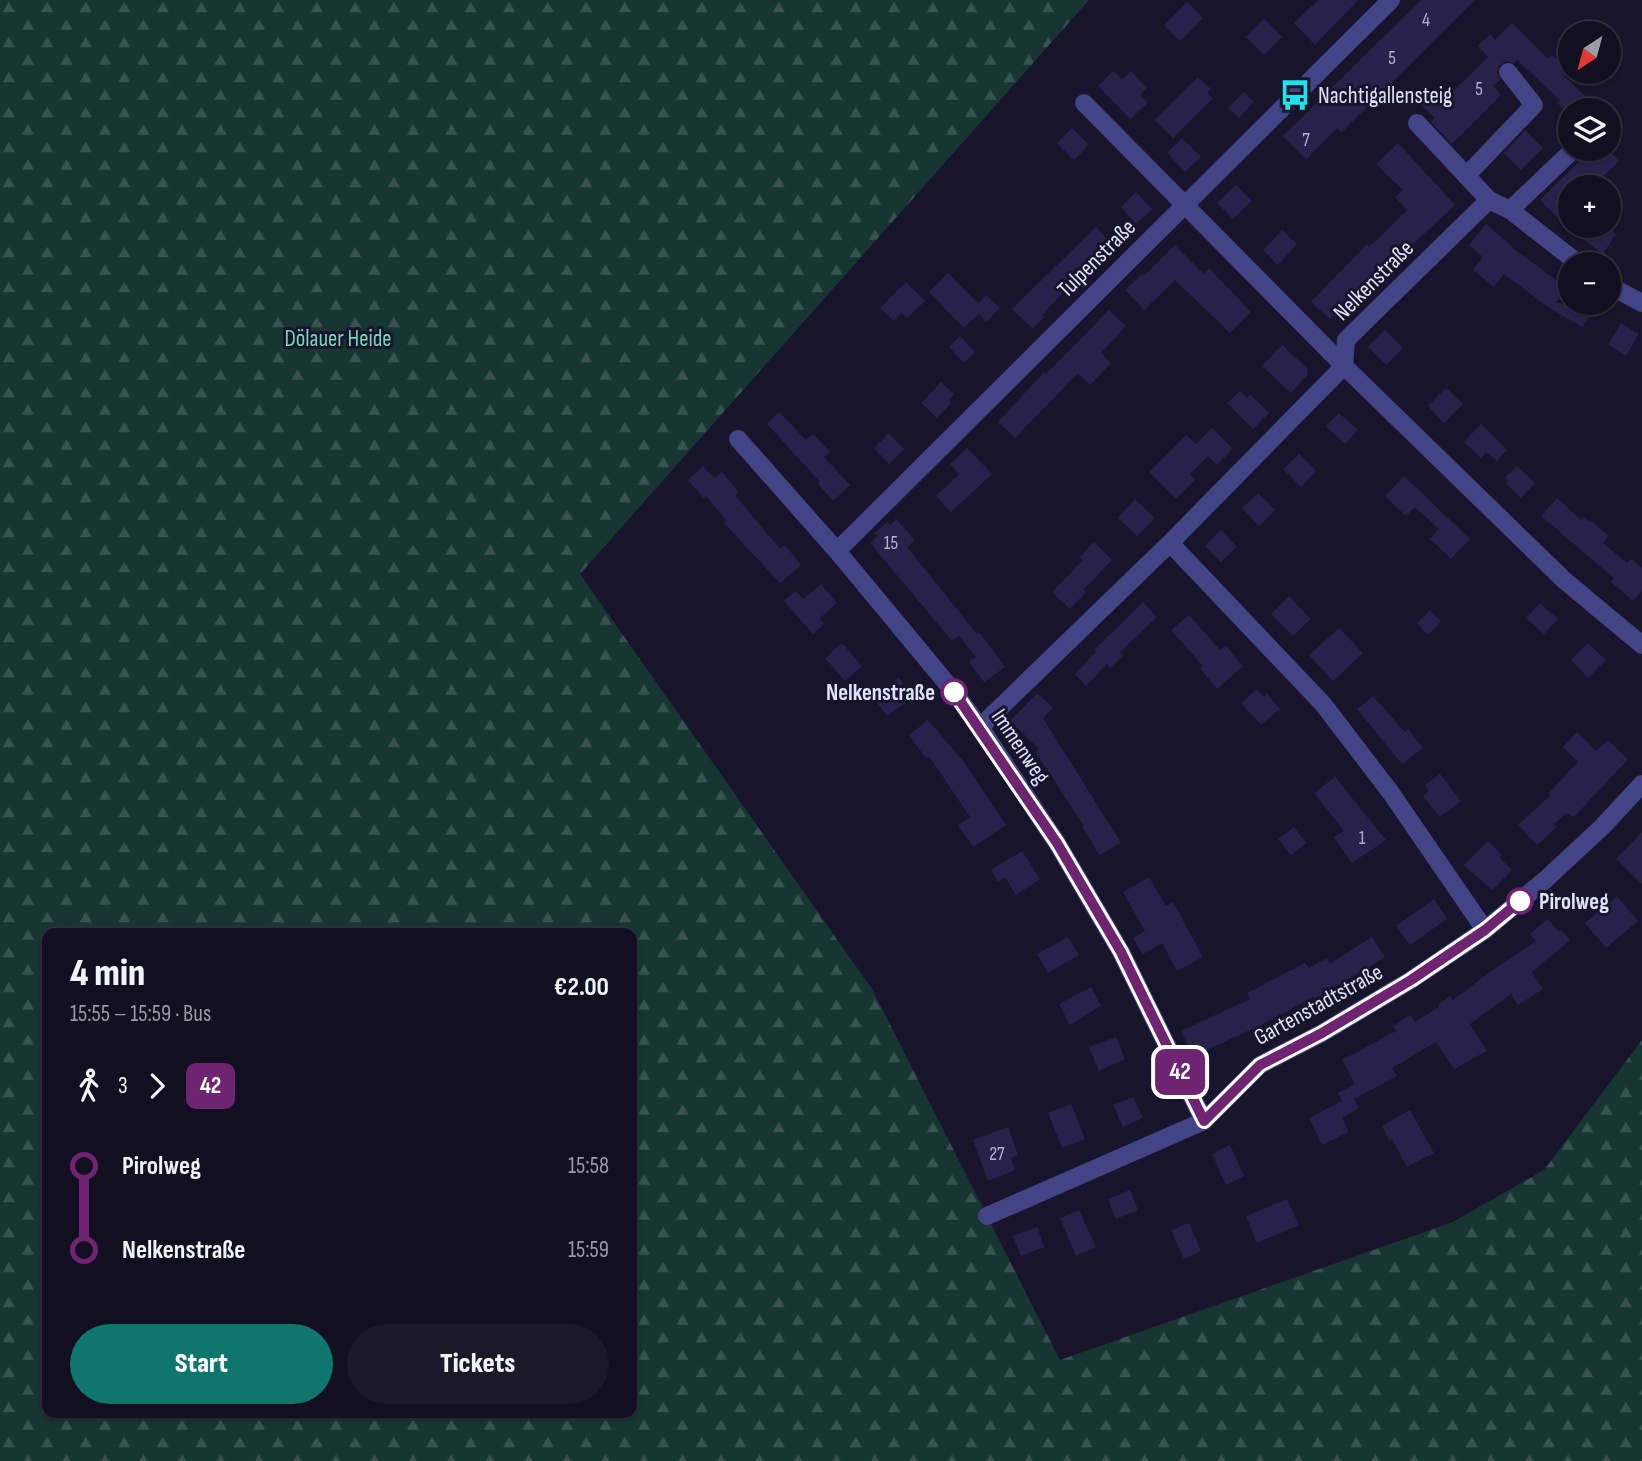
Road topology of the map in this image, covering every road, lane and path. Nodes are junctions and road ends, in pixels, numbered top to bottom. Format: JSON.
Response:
{"nodes":[{"id":1,"x":1391,"y":0,"type":"edge"},
{"id":2,"x":1508,"y":72,"type":"dead end"},
{"id":3,"x":1084,"y":103,"type":"dead end"},
{"id":4,"x":1417,"y":123,"type":"dead end"},
{"id":5,"x":1561,"y":161,"type":"edge"},
{"id":6,"x":1466,"y":176,"type":"junction"},
{"id":7,"x":1489,"y":200,"type":"junction"},
{"id":8,"x":1186,"y":204,"type":"junction"},
{"id":9,"x":1510,"y":210,"type":"junction"},
{"id":10,"x":1564,"y":252,"type":"edge"},
{"id":11,"x":1621,"y":292,"type":"edge"},
{"id":12,"x":1642,"y":303,"type":"edge"},
{"id":13,"x":1344,"y":366,"type":"junction"},
{"id":14,"x":738,"y":439,"type":"dead end"},
{"id":15,"x":1170,"y":543,"type":"junction"},
{"id":16,"x":836,"y":551,"type":"junction"},
{"id":17,"x":1642,"y":645,"type":"edge"},
{"id":18,"x":980,"y":727,"type":"junction"},
{"id":19,"x":1642,"y":784,"type":"edge"},
{"id":20,"x":1485,"y":930,"type":"junction"},
{"id":21,"x":1204,"y":1121,"type":"junction"},
{"id":22,"x":988,"y":1216,"type":"dead end"}],
"edges":[{"from":1,"to":8,"type":"street","name":"Tulpenstraße"},
{"from":2,"to":6,"type":"street"},
{"from":3,"to":8,"type":"street"},
{"from":4,"to":6,"type":"street"},
{"from":5,"to":9,"type":"street"},
{"from":6,"to":7,"type":"street"},
{"from":7,"to":9,"type":"street"},
{"from":7,"to":13,"type":"street","name":"Nelkenstraße"},
{"from":8,"to":13,"type":"street"},
{"from":8,"to":16,"type":"street","name":"Tulpenstraße"},
{"from":9,"to":10,"type":"street"},
{"from":11,"to":12,"type":"street"},
{"from":13,"to":15,"type":"street","name":"Nelkenstraße"},
{"from":13,"to":17,"type":"street"},
{"from":14,"to":16,"type":"street","name":"Immenweg"},
{"from":15,"to":18,"type":"street","name":"Nelkenstraße"},
{"from":15,"to":20,"type":"street"},
{"from":16,"to":18,"type":"street","name":"Immenweg"},
{"from":18,"to":21,"type":"street","name":"Immenweg"},
{"from":19,"to":20,"type":"street","name":"Gartenstadtstraße"},
{"from":20,"to":21,"type":"street","name":"Gartenstadtstraße"},
{"from":21,"to":22,"type":"street","name":"Gartenstadtstraße"}]}
